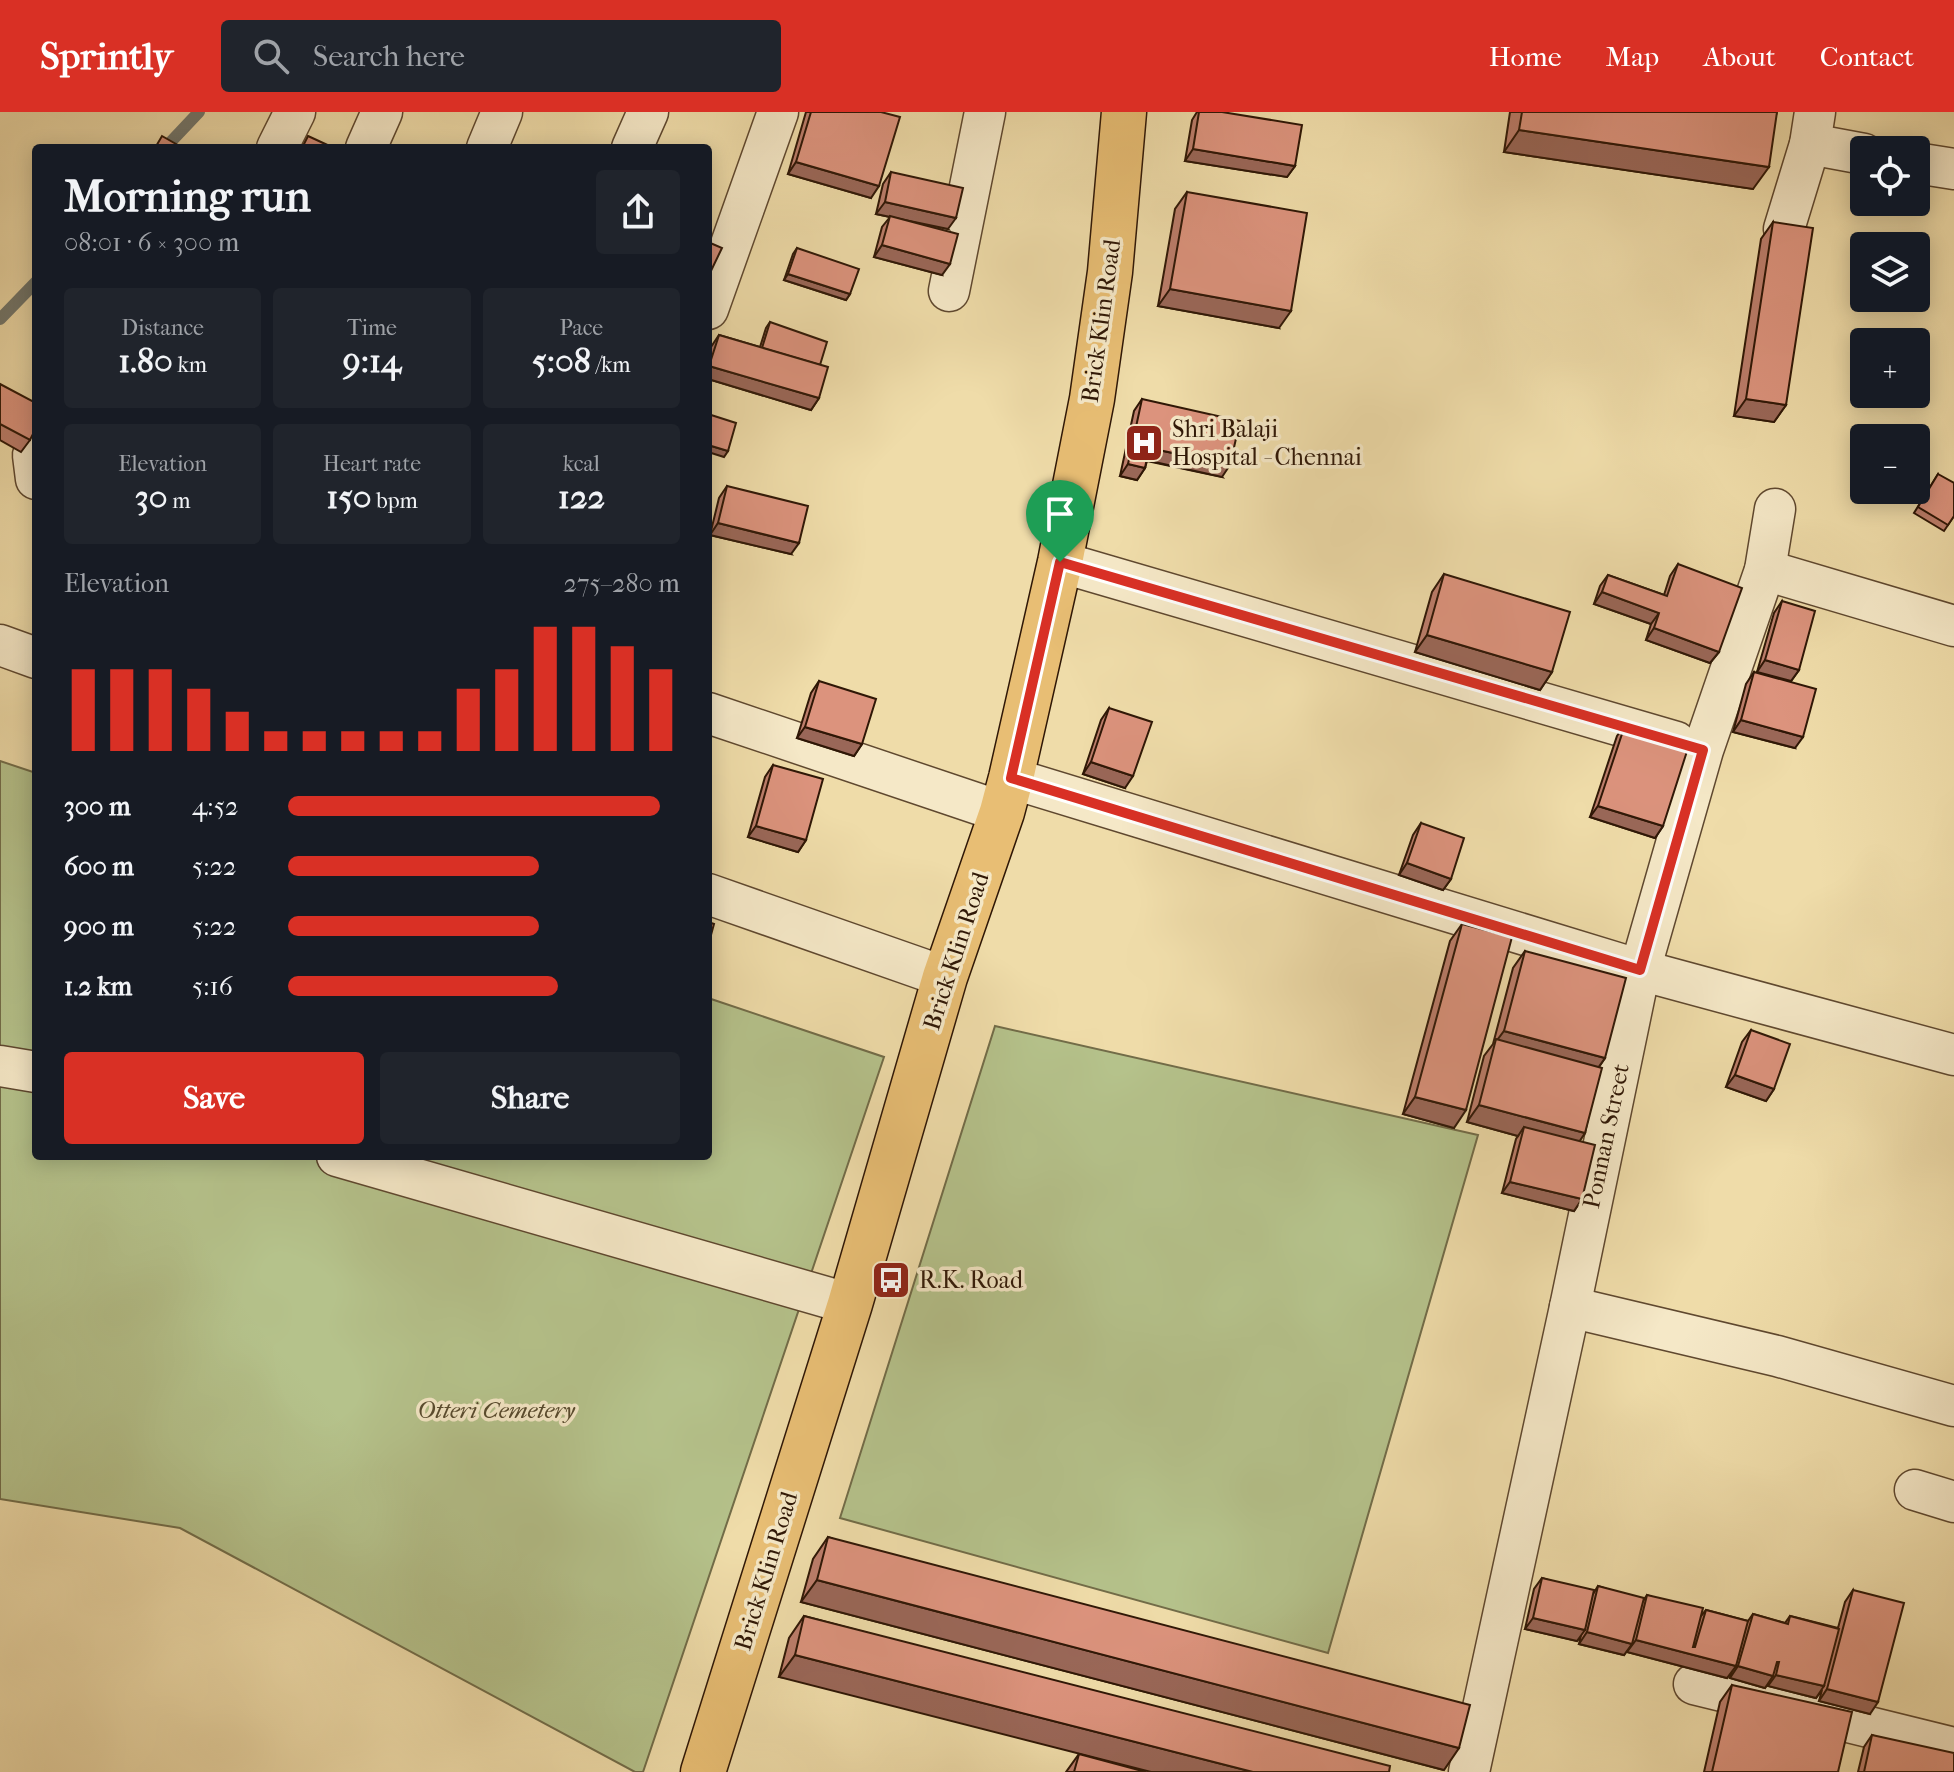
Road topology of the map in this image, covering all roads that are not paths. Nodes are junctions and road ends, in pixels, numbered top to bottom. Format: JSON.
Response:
{"nodes":[{"id":1,"x":295,"y":112,"type":"edge"},
{"id":2,"x":382,"y":112,"type":"edge"},
{"id":3,"x":502,"y":112,"type":"edge"},
{"id":4,"x":648,"y":112,"type":"edge"},
{"id":5,"x":778,"y":112,"type":"edge"},
{"id":6,"x":985,"y":112,"type":"edge"},
{"id":7,"x":1124,"y":112,"type":"edge"},
{"id":8,"x":1812,"y":128,"type":"edge"},
{"id":9,"x":279,"y":144,"type":"edge"},
{"id":10,"x":368,"y":144,"type":"edge"},
{"id":11,"x":489,"y":144,"type":"edge"},
{"id":12,"x":634,"y":144,"type":"edge"},
{"id":13,"x":1850,"y":147,"type":"edge"},
{"id":14,"x":1930,"y":165,"type":"edge"},
{"id":15,"x":1954,"y":169,"type":"edge"},
{"id":16,"x":1784,"y":229,"type":"edge"},
{"id":17,"x":949,"y":291,"type":"dead end"},
{"id":18,"x":712,"y":298,"type":"edge"},
{"id":19,"x":1775,"y":509,"type":"dead end"},
{"id":20,"x":1060,"y":562,"type":"junction"},
{"id":21,"x":1765,"y":570,"type":"junction"},
{"id":22,"x":1954,"y":626,"type":"edge"},
{"id":23,"x":0,"y":645,"type":"edge"},
{"id":24,"x":32,"y":657,"type":"edge"},
{"id":25,"x":712,"y":714,"type":"edge"},
{"id":26,"x":1703,"y":750,"type":"junction"},
{"id":27,"x":1007,"y":795,"type":"junction"},
{"id":28,"x":712,"y":895,"type":"edge"},
{"id":29,"x":1640,"y":970,"type":"junction"},
{"id":30,"x":945,"y":977,"type":"junction"},
{"id":31,"x":1954,"y":1055,"type":"edge"},
{"id":32,"x":0,"y":1066,"type":"edge"},
{"id":33,"x":32,"y":1071,"type":"edge"},
{"id":34,"x":351,"y":1160,"type":"edge"},
{"id":35,"x":850,"y":1304,"type":"junction"},
{"id":36,"x":1570,"y":1307,"type":"junction"},
{"id":37,"x":1954,"y":1406,"type":"edge"},
{"id":38,"x":1915,"y":1490,"type":"dead end"},
{"id":39,"x":1954,"y":1502,"type":"edge"},
{"id":40,"x":1694,"y":1684,"type":"dead end"},
{"id":41,"x":1954,"y":1748,"type":"edge"},
{"id":42,"x":703,"y":1772,"type":"edge"},
{"id":43,"x":1469,"y":1772,"type":"edge"}],
"edges":[{"from":1,"to":9,"type":"street"},
{"from":2,"to":10,"type":"street"},
{"from":3,"to":11,"type":"street"},
{"from":4,"to":12,"type":"street"},
{"from":5,"to":18,"type":"street"},
{"from":6,"to":17,"type":"street"},
{"from":7,"to":20,"type":"main road","name":"Brick Klin Road"},
{"from":8,"to":13,"type":"street"},
{"from":8,"to":16,"type":"street"},
{"from":14,"to":15,"type":"street"},
{"from":19,"to":21,"type":"street","name":"Ponnan Street"},
{"from":20,"to":26,"type":"street"},
{"from":20,"to":27,"type":"main road","name":"Brick Klin Road"},
{"from":21,"to":22,"type":"street"},
{"from":21,"to":26,"type":"street","name":"Ponnan Street"},
{"from":23,"to":24,"type":"street"},
{"from":25,"to":27,"type":"street"},
{"from":26,"to":29,"type":"street","name":"Ponnan Street"},
{"from":27,"to":29,"type":"street"},
{"from":27,"to":30,"type":"main road","name":"Brick Klin Road"},
{"from":28,"to":30,"type":"street"},
{"from":29,"to":31,"type":"street"},
{"from":29,"to":36,"type":"street","name":"Ponnan Street"},
{"from":30,"to":35,"type":"main road","name":"Brick Klin Road"},
{"from":32,"to":33,"type":"street"},
{"from":34,"to":35,"type":"street"},
{"from":35,"to":42,"type":"main road","name":"Brick Klin Road"},
{"from":36,"to":37,"type":"street"},
{"from":36,"to":43,"type":"street","name":"Ponnan Street"},
{"from":38,"to":39,"type":"street"},
{"from":40,"to":41,"type":"street"}]}
